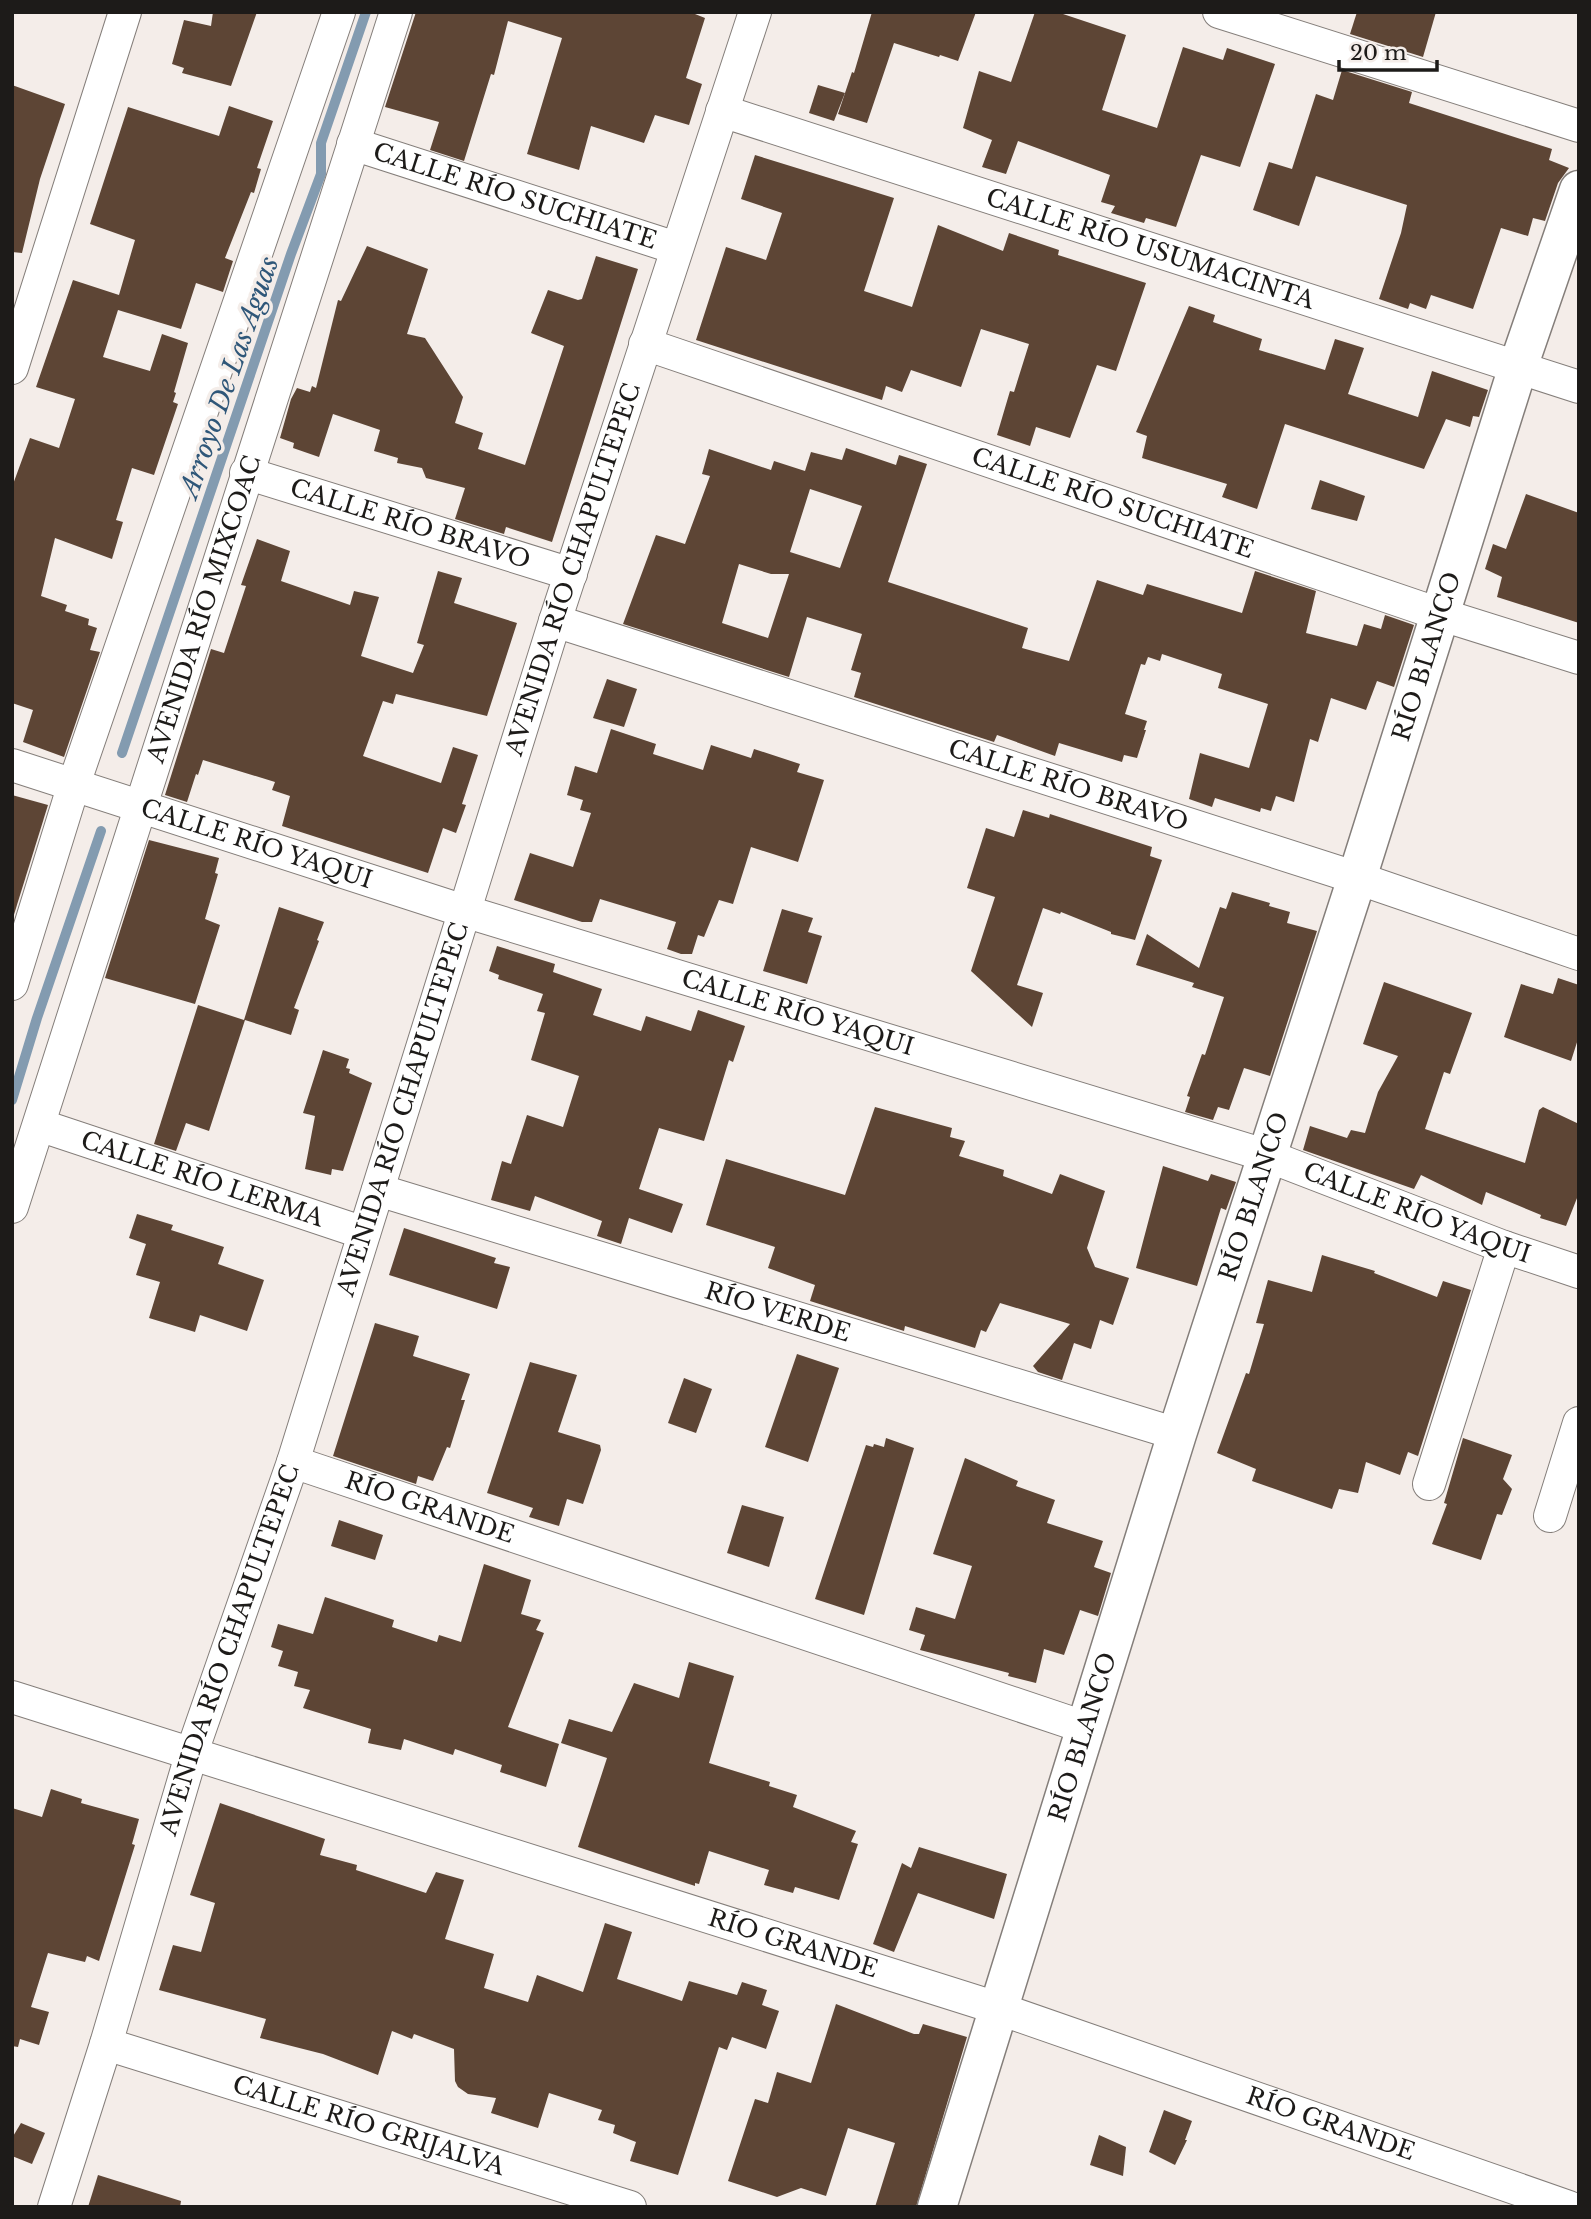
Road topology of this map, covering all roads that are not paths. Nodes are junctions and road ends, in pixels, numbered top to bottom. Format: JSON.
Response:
{"nodes":[{"id":1,"x":125,"y":12,"type":"edge"},
{"id":2,"x":339,"y":12,"type":"edge"},
{"id":3,"x":396,"y":12,"type":"edge"},
{"id":4,"x":755,"y":12,"type":"edge"},
{"id":5,"x":1219,"y":12,"type":"edge"},
{"id":6,"x":722,"y":111,"type":"junction"},
{"id":7,"x":1579,"y":126,"type":"edge"},
{"id":8,"x":354,"y":144,"type":"junction"},
{"id":9,"x":1579,"y":190,"type":"edge"},
{"id":10,"x":676,"y":248,"type":"junction"},
{"id":11,"x":645,"y":344,"type":"junction"},
{"id":12,"x":1518,"y":367,"type":"junction"},
{"id":13,"x":12,"y":368,"type":"edge"},
{"id":14,"x":1579,"y":387,"type":"edge"},
{"id":15,"x":246,"y":473,"type":"junction"},
{"id":16,"x":572,"y":574,"type":"junction"},
{"id":17,"x":1440,"y":614,"type":"junction"},
{"id":18,"x":555,"y":621,"type":"junction"},
{"id":19,"x":1579,"y":658,"type":"edge"},
{"id":20,"x":12,"y":765,"type":"edge"},
{"id":21,"x":74,"y":784,"type":"junction"},
{"id":22,"x":141,"y":808,"type":"junction"},
{"id":23,"x":1357,"y":878,"type":"junction"},
{"id":24,"x":464,"y":911,"type":"junction"},
{"id":25,"x":1579,"y":954,"type":"edge"},
{"id":26,"x":12,"y":984,"type":"edge"},
{"id":27,"x":39,"y":1125,"type":"junction"},
{"id":28,"x":1268,"y":1156,"type":"junction"},
{"id":29,"x":378,"y":1190,"type":"junction"},
{"id":30,"x":12,"y":1207,"type":"edge"},
{"id":31,"x":364,"y":1233,"type":"junction"},
{"id":32,"x":1504,"y":1247,"type":"junction"},
{"id":33,"x":1579,"y":1272,"type":"edge"},
{"id":34,"x":1579,"y":1423,"type":"edge"},
{"id":35,"x":1177,"y":1434,"type":"junction"},
{"id":36,"x":293,"y":1462,"type":"junction"},
{"id":37,"x":1429,"y":1484,"type":"dead end"},
{"id":38,"x":1550,"y":1516,"type":"dead end"},
{"id":39,"x":12,"y":1698,"type":"edge"},
{"id":40,"x":1084,"y":1727,"type":"junction"},
{"id":41,"x":192,"y":1752,"type":"junction"},
{"id":42,"x":997,"y":2008,"type":"junction"},
{"id":43,"x":106,"y":2044,"type":"junction"},
{"id":44,"x":54,"y":2207,"type":"edge"},
{"id":45,"x":630,"y":2207,"type":"edge"},
{"id":46,"x":937,"y":2207,"type":"edge"},
{"id":47,"x":1569,"y":2207,"type":"edge"}],
"edges":[{"from":1,"to":13,"type":"street"},
{"from":2,"to":21,"type":"street"},
{"from":3,"to":8,"type":"street","name":"AVENIDA RÍO MIXCOAC"},
{"from":4,"to":6,"type":"street","name":"AVENIDA RÍO CHAPULTEPEC"},
{"from":5,"to":7,"type":"street"},
{"from":6,"to":10,"type":"street","name":"AVENIDA RÍO CHAPULTEPEC"},
{"from":6,"to":12,"type":"street","name":"CALLE RÍO USUMACINTA"},
{"from":8,"to":10,"type":"street","name":"CALLE RÍO SUCHIATE"},
{"from":8,"to":15,"type":"street","name":"AVENIDA RÍO MIXCOAC"},
{"from":9,"to":12,"type":"street","name":"RÍO BLANCO"},
{"from":10,"to":11,"type":"street","name":"AVENIDA RÍO CHAPULTEPEC"},
{"from":11,"to":16,"type":"street","name":"AVENIDA RÍO CHAPULTEPEC"},
{"from":11,"to":17,"type":"street","name":"CALLE RÍO SUCHIATE"},
{"from":12,"to":14,"type":"street","name":"CALLE RÍO USUMACINTA"},
{"from":12,"to":17,"type":"street","name":"RÍO BLANCO"},
{"from":15,"to":16,"type":"street","name":"CALLE RÍO BRAVO"},
{"from":15,"to":22,"type":"street","name":"AVENIDA RÍO MIXCOAC"},
{"from":16,"to":18,"type":"street","name":"AVENIDA RÍO CHAPULTEPEC"},
{"from":17,"to":19,"type":"street","name":"CALLE RÍO SUCHIATE"},
{"from":17,"to":23,"type":"street","name":"RÍO BLANCO"},
{"from":18,"to":23,"type":"street","name":"CALLE RÍO BRAVO"},
{"from":18,"to":24,"type":"street","name":"AVENIDA RÍO CHAPULTEPEC"},
{"from":20,"to":21,"type":"street","name":"CALLE RÍO YAQUI"},
{"from":21,"to":22,"type":"street","name":"CALLE RÍO YAQUI"},
{"from":21,"to":26,"type":"street"},
{"from":22,"to":24,"type":"street","name":"CALLE RÍO YAQUI"},
{"from":22,"to":27,"type":"street","name":"AVENIDA RÍO MIXCOAC"},
{"from":23,"to":25,"type":"street","name":"CALLE RÍO BRAVO"},
{"from":23,"to":28,"type":"street","name":"RÍO BLANCO"},
{"from":24,"to":28,"type":"street","name":"CALLE RÍO YAQUI"},
{"from":24,"to":29,"type":"street","name":"AVENIDA RÍO CHAPULTEPEC"},
{"from":27,"to":30,"type":"street","name":"AVENIDA RÍO MIXCOAC"},
{"from":27,"to":31,"type":"street","name":"CALLE RÍO LERMA"},
{"from":28,"to":32,"type":"street","name":"CALLE RÍO YAQUI"},
{"from":28,"to":35,"type":"street","name":"RÍO BLANCO"},
{"from":29,"to":31,"type":"street","name":"AVENIDA RÍO CHAPULTEPEC"},
{"from":29,"to":35,"type":"street","name":"RÍO VERDE"},
{"from":31,"to":36,"type":"street","name":"AVENIDA RÍO CHAPULTEPEC"},
{"from":32,"to":33,"type":"street","name":"CALLE RÍO YAQUI"},
{"from":32,"to":37,"type":"street"},
{"from":34,"to":38,"type":"street"},
{"from":35,"to":40,"type":"street","name":"RÍO BLANCO"},
{"from":36,"to":40,"type":"street","name":"RÍO GRANDE"},
{"from":36,"to":41,"type":"street","name":"AVENIDA RÍO CHAPULTEPEC"},
{"from":39,"to":41,"type":"street","name":"RÍO GRANDE"},
{"from":40,"to":42,"type":"street","name":"RÍO BLANCO"},
{"from":41,"to":42,"type":"street","name":"RÍO GRANDE"},
{"from":41,"to":43,"type":"street","name":"AVENIDA RÍO CHAPULTEPEC"},
{"from":42,"to":46,"type":"street","name":"RÍO BLANCO"},
{"from":42,"to":47,"type":"street","name":"RÍO GRANDE"},
{"from":43,"to":44,"type":"street","name":"AVENIDA RÍO CHAPULTEPEC"},
{"from":43,"to":45,"type":"street","name":"CALLE RÍO GRIJALVA"}]}
